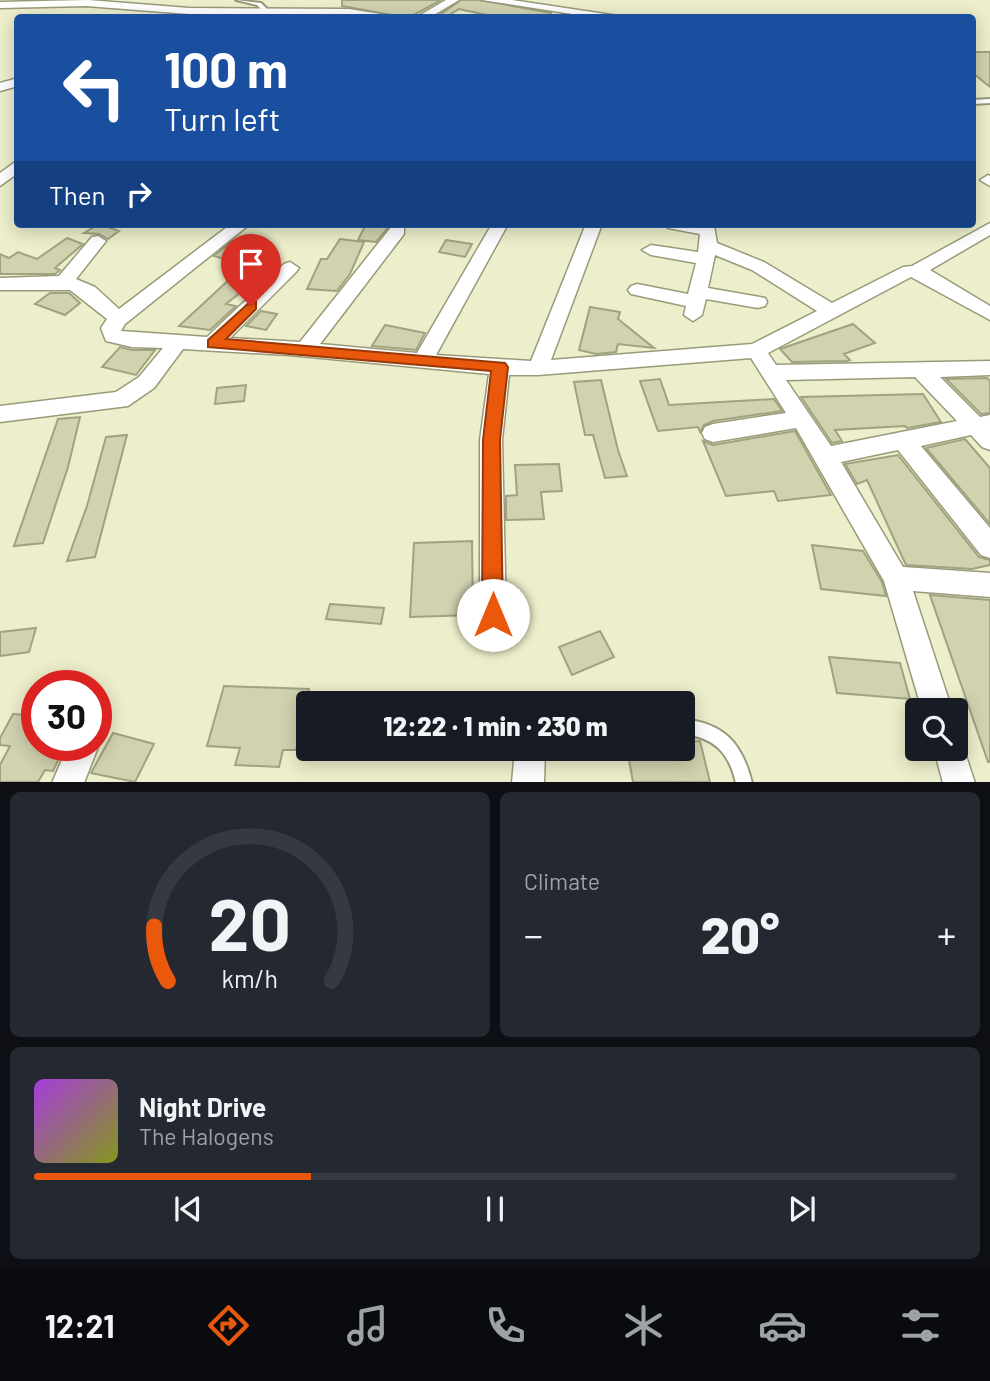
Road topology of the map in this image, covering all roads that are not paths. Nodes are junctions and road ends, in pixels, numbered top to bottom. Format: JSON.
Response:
{"nodes":[{"id":1,"x":239,"y":0,"type":"edge"},
{"id":2,"x":454,"y":0,"type":"edge"},
{"id":3,"x":487,"y":0,"type":"edge"},
{"id":4,"x":364,"y":1,"type":"edge"},
{"id":5,"x":88,"y":2,"type":"edge"},
{"id":6,"x":0,"y":5,"type":"edge"},
{"id":7,"x":314,"y":5,"type":"edge"},
{"id":8,"x":349,"y":12,"type":"junction"},
{"id":9,"x":248,"y":14,"type":"edge"},
{"id":10,"x":262,"y":14,"type":"edge"},
{"id":11,"x":266,"y":14,"type":"edge"},
{"id":12,"x":366,"y":14,"type":"edge"},
{"id":13,"x":428,"y":14,"type":"edge"},
{"id":14,"x":596,"y":14,"type":"edge"},
{"id":15,"x":14,"y":168,"type":"edge"},
{"id":16,"x":0,"y":181,"type":"edge"},
{"id":17,"x":236,"y":228,"type":"edge"},
{"id":18,"x":497,"y":228,"type":"edge"},
{"id":19,"x":592,"y":228,"type":"edge"},
{"id":20,"x":697,"y":228,"type":"edge"},
{"id":21,"x":990,"y":229,"type":"edge"},
{"id":22,"x":398,"y":230,"type":"dead end"},
{"id":23,"x":98,"y":242,"type":"dead end"},
{"id":24,"x":651,"y":250,"type":"dead end"},
{"id":25,"x":706,"y":252,"type":"junction"},
{"id":26,"x":289,"y":268,"type":"dead end"},
{"id":27,"x":916,"y":271,"type":"junction"},
{"id":28,"x":66,"y":280,"type":"junction"},
{"id":29,"x":0,"y":284,"type":"edge"},
{"id":30,"x":637,"y":290,"type":"dead end"},
{"id":31,"x":758,"y":302,"type":"dead end"},
{"id":32,"x":696,"y":303,"type":"junction"},
{"id":33,"x":831,"y":311,"type":"junction"},
{"id":34,"x":990,"y":314,"type":"edge"},
{"id":35,"x":118,"y":319,"type":"junction"},
{"id":36,"x":178,"y":342,"type":"junction"},
{"id":37,"x":213,"y":343,"type":"junction"},
{"id":38,"x":305,"y":349,"type":"junction"},
{"id":39,"x":756,"y":351,"type":"junction"},
{"id":40,"x":422,"y":362,"type":"junction"},
{"id":41,"x":500,"y":367,"type":"junction"},
{"id":42,"x":538,"y":368,"type":"junction"},
{"id":43,"x":919,"y":368,"type":"junction"},
{"id":44,"x":990,"y":368,"type":"edge"},
{"id":45,"x":772,"y":373,"type":"junction"},
{"id":46,"x":0,"y":414,"type":"edge"},
{"id":47,"x":801,"y":419,"type":"junction"},
{"id":48,"x":985,"y":430,"type":"edge"},
{"id":49,"x":713,"y":433,"type":"dead end"},
{"id":50,"x":903,"y":440,"type":"junction"},
{"id":51,"x":826,"y":456,"type":"junction"},
{"id":52,"x":990,"y":547,"type":"edge"},
{"id":53,"x":897,"y":578,"type":"junction"},
{"id":54,"x":990,"y":584,"type":"edge"},
{"id":55,"x":493,"y":615,"type":"dead end"},
{"id":56,"x":933,"y":698,"type":"edge"},
{"id":57,"x":695,"y":726,"type":"edge"},
{"id":58,"x":77,"y":761,"type":"edge"},
{"id":59,"x":529,"y":761,"type":"edge"},
{"id":60,"x":953,"y":761,"type":"edge"},
{"id":61,"x":68,"y":782,"type":"edge"},
{"id":62,"x":528,"y":782,"type":"edge"},
{"id":63,"x":744,"y":782,"type":"edge"},
{"id":64,"x":959,"y":782,"type":"edge"}],
"edges":[{"from":1,"to":10,"type":"lane"},
{"from":2,"to":13,"type":"street"},
{"from":3,"to":14,"type":"street"},
{"from":4,"to":8,"type":"street"},
{"from":5,"to":6,"type":"street"},
{"from":5,"to":9,"type":"street"},
{"from":7,"to":8,"type":"street"},
{"from":7,"to":11,"type":"street"},
{"from":8,"to":12,"type":"street"},
{"from":15,"to":16,"type":"street"},
{"from":17,"to":35,"type":"street"},
{"from":18,"to":40,"type":"street"},
{"from":19,"to":42,"type":"street"},
{"from":20,"to":25,"type":"street"},
{"from":21,"to":27,"type":"street"},
{"from":22,"to":38,"type":"street"},
{"from":23,"to":28,"type":"street"},
{"from":24,"to":25,"type":"street"},
{"from":25,"to":32,"type":"street"},
{"from":25,"to":33,"type":"street"},
{"from":26,"to":37,"type":"street"},
{"from":27,"to":33,"type":"street"},
{"from":27,"to":34,"type":"street"},
{"from":28,"to":29,"type":"street"},
{"from":28,"to":35,"type":"street"},
{"from":30,"to":32,"type":"street"},
{"from":31,"to":32,"type":"street"},
{"from":33,"to":39,"type":"street"},
{"from":35,"to":36,"type":"street"},
{"from":36,"to":37,"type":"street"},
{"from":36,"to":46,"type":"street"},
{"from":37,"to":38,"type":"street"},
{"from":38,"to":40,"type":"street"},
{"from":39,"to":42,"type":"street"},
{"from":39,"to":45,"type":"street"},
{"from":40,"to":41,"type":"street"},
{"from":41,"to":42,"type":"street"},
{"from":41,"to":55,"type":"street"},
{"from":43,"to":44,"type":"street"},
{"from":43,"to":45,"type":"street"},
{"from":43,"to":48,"type":"street"},
{"from":45,"to":47,"type":"street"},
{"from":47,"to":49,"type":"street"},
{"from":47,"to":51,"type":"street"},
{"from":48,"to":50,"type":"street"},
{"from":50,"to":51,"type":"street"},
{"from":50,"to":52,"type":"street"},
{"from":51,"to":53,"type":"street"},
{"from":53,"to":54,"type":"street"},
{"from":53,"to":56,"type":"street"},
{"from":57,"to":63,"type":"lane"},
{"from":58,"to":61,"type":"street"},
{"from":59,"to":62,"type":"street"},
{"from":60,"to":64,"type":"street"}]}
